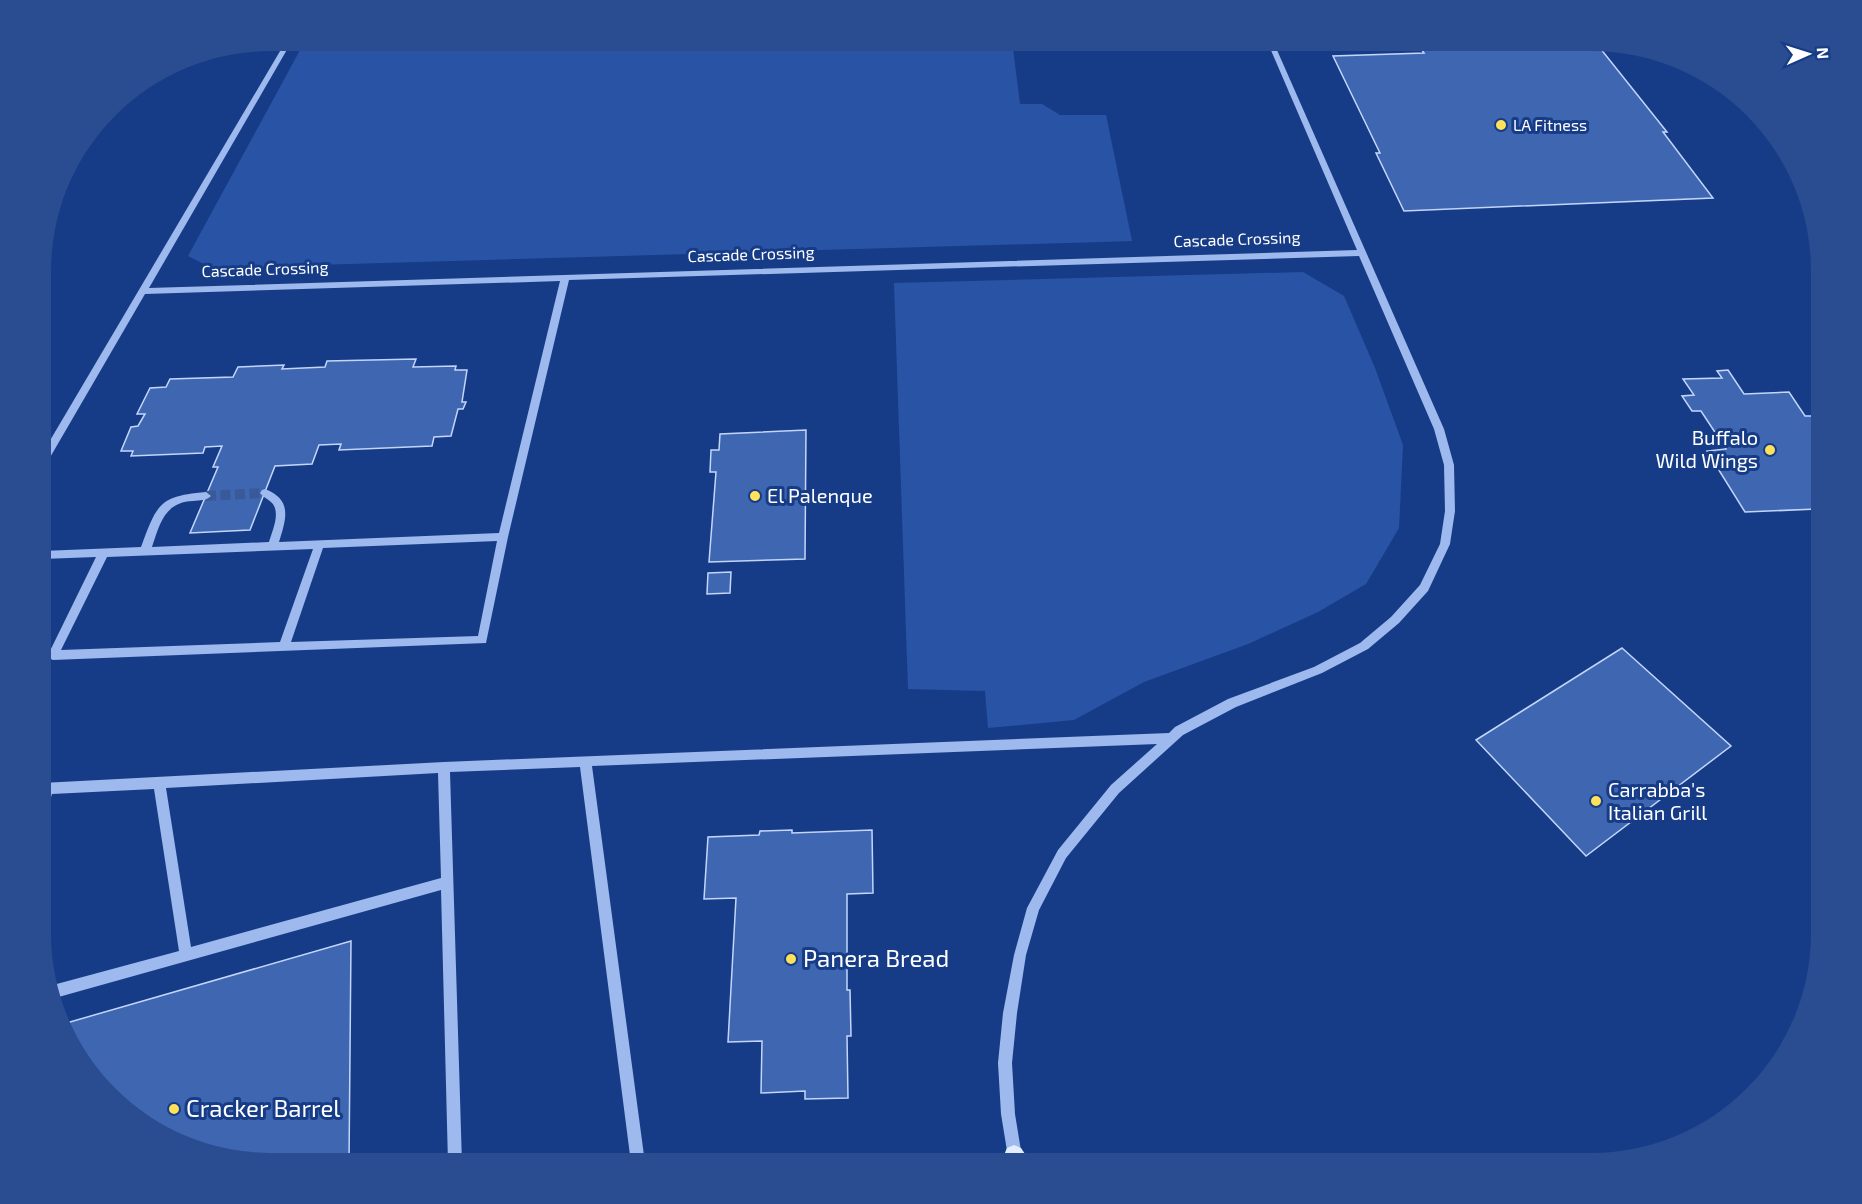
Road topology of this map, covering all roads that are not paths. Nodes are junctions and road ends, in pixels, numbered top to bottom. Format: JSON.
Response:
{"nodes":[{"id":1,"x":283,"y":51,"type":"edge"},
{"id":2,"x":1275,"y":51,"type":"edge"},
{"id":3,"x":1361,"y":253,"type":"junction"},
{"id":4,"x":565,"y":278,"type":"junction"},
{"id":5,"x":142,"y":291,"type":"junction"},
{"id":6,"x":51,"y":448,"type":"edge"},
{"id":7,"x":265,"y":493,"type":"dead end"},
{"id":8,"x":206,"y":496,"type":"tunnel mouth"},
{"id":9,"x":503,"y":537,"type":"junction"},
{"id":10,"x":320,"y":543,"type":"junction"},
{"id":11,"x":273,"y":545,"type":"junction"},
{"id":12,"x":145,"y":551,"type":"junction"},
{"id":13,"x":104,"y":552,"type":"junction"},
{"id":14,"x":51,"y":555,"type":"edge"},
{"id":15,"x":284,"y":647,"type":"junction"},
{"id":16,"x":1172,"y":738,"type":"junction"},
{"id":17,"x":585,"y":762,"type":"junction"},
{"id":18,"x":444,"y":767,"type":"junction"},
{"id":19,"x":159,"y":783,"type":"junction"},
{"id":20,"x":51,"y":789,"type":"edge"},
{"id":21,"x":448,"y":882,"type":"junction"},
{"id":22,"x":186,"y":955,"type":"junction"},
{"id":23,"x":59,"y":990,"type":"edge"},
{"id":24,"x":455,"y":1153,"type":"edge"},
{"id":25,"x":637,"y":1153,"type":"edge"},
{"id":26,"x":1016,"y":1153,"type":"edge"}],
"edges":[{"from":1,"to":5,"type":"lane"},
{"from":2,"to":3,"type":"lane"},
{"from":3,"to":4,"type":"lane","name":"Cascade Crossing"},
{"from":3,"to":16,"type":"lane"},
{"from":4,"to":5,"type":"lane","name":"Cascade Crossing"},
{"from":4,"to":9,"type":"lane"},
{"from":5,"to":6,"type":"lane"},
{"from":7,"to":11,"type":"lane"},
{"from":8,"to":12,"type":"lane"},
{"from":9,"to":10,"type":"lane"},
{"from":9,"to":15,"type":"lane"},
{"from":10,"to":11,"type":"lane"},
{"from":10,"to":15,"type":"lane"},
{"from":11,"to":12,"type":"lane"},
{"from":12,"to":13,"type":"lane"},
{"from":13,"to":14,"type":"lane"},
{"from":13,"to":15,"type":"lane"},
{"from":16,"to":17,"type":"lane"},
{"from":16,"to":26,"type":"lane"},
{"from":17,"to":18,"type":"lane"},
{"from":17,"to":25,"type":"lane"},
{"from":18,"to":19,"type":"lane"},
{"from":18,"to":21,"type":"lane"},
{"from":19,"to":20,"type":"lane"},
{"from":19,"to":22,"type":"lane"},
{"from":21,"to":22,"type":"lane"},
{"from":21,"to":24,"type":"lane"},
{"from":22,"to":23,"type":"lane"}]}
